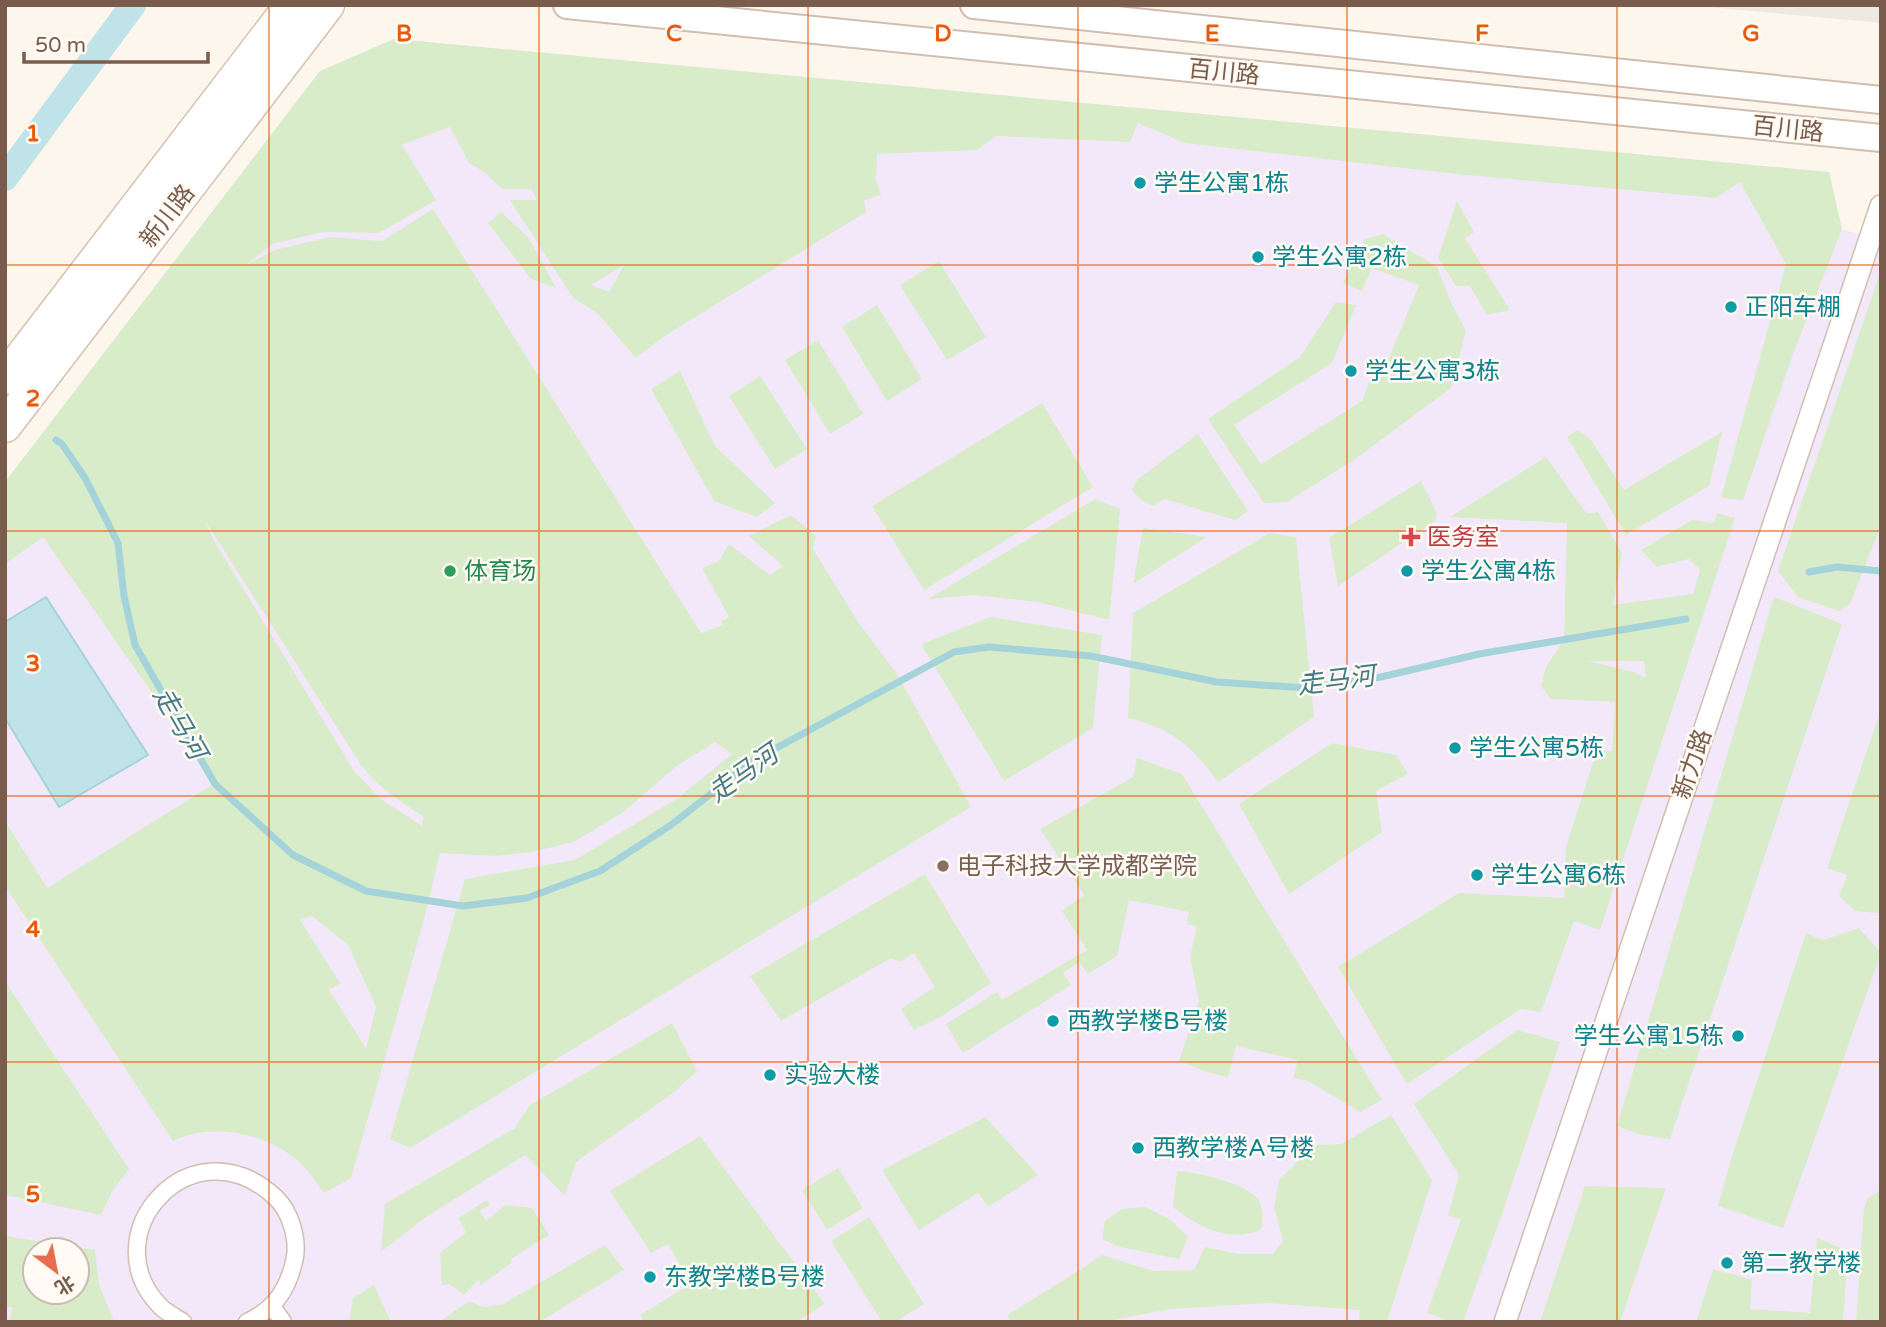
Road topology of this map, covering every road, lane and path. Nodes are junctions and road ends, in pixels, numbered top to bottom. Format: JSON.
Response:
{"nodes":[{"id":1,"x":291,"y":5,"type":"edge"},
{"id":2,"x":328,"y":5,"type":"edge"},
{"id":3,"x":567,"y":5,"type":"edge"},
{"id":4,"x":974,"y":5,"type":"edge"},
{"id":5,"x":1881,"y":100,"type":"edge"},
{"id":6,"x":1881,"y":138,"type":"edge"},
{"id":7,"x":1881,"y":206,"type":"edge"},
{"id":8,"x":5,"y":378,"type":"edge"},
{"id":9,"x":5,"y":426,"type":"edge"},
{"id":10,"x":272,"y":1306,"type":"junction"},
{"id":11,"x":183,"y":1322,"type":"edge"},
{"id":12,"x":247,"y":1322,"type":"edge"},
{"id":13,"x":283,"y":1322,"type":"edge"},
{"id":14,"x":1505,"y":1322,"type":"edge"}],
"edges":[{"from":1,"to":8,"type":"main road","name":"新川路"},
{"from":2,"to":9,"type":"main road","name":"新川路"},
{"from":3,"to":6,"type":"street","name":"百川路"},
{"from":4,"to":5,"type":"street","name":"百川路"},
{"from":7,"to":14,"type":"street","name":"新力路"},
{"from":10,"to":11,"type":"street"},
{"from":10,"to":12,"type":"street"},
{"from":10,"to":13,"type":"street"}]}
